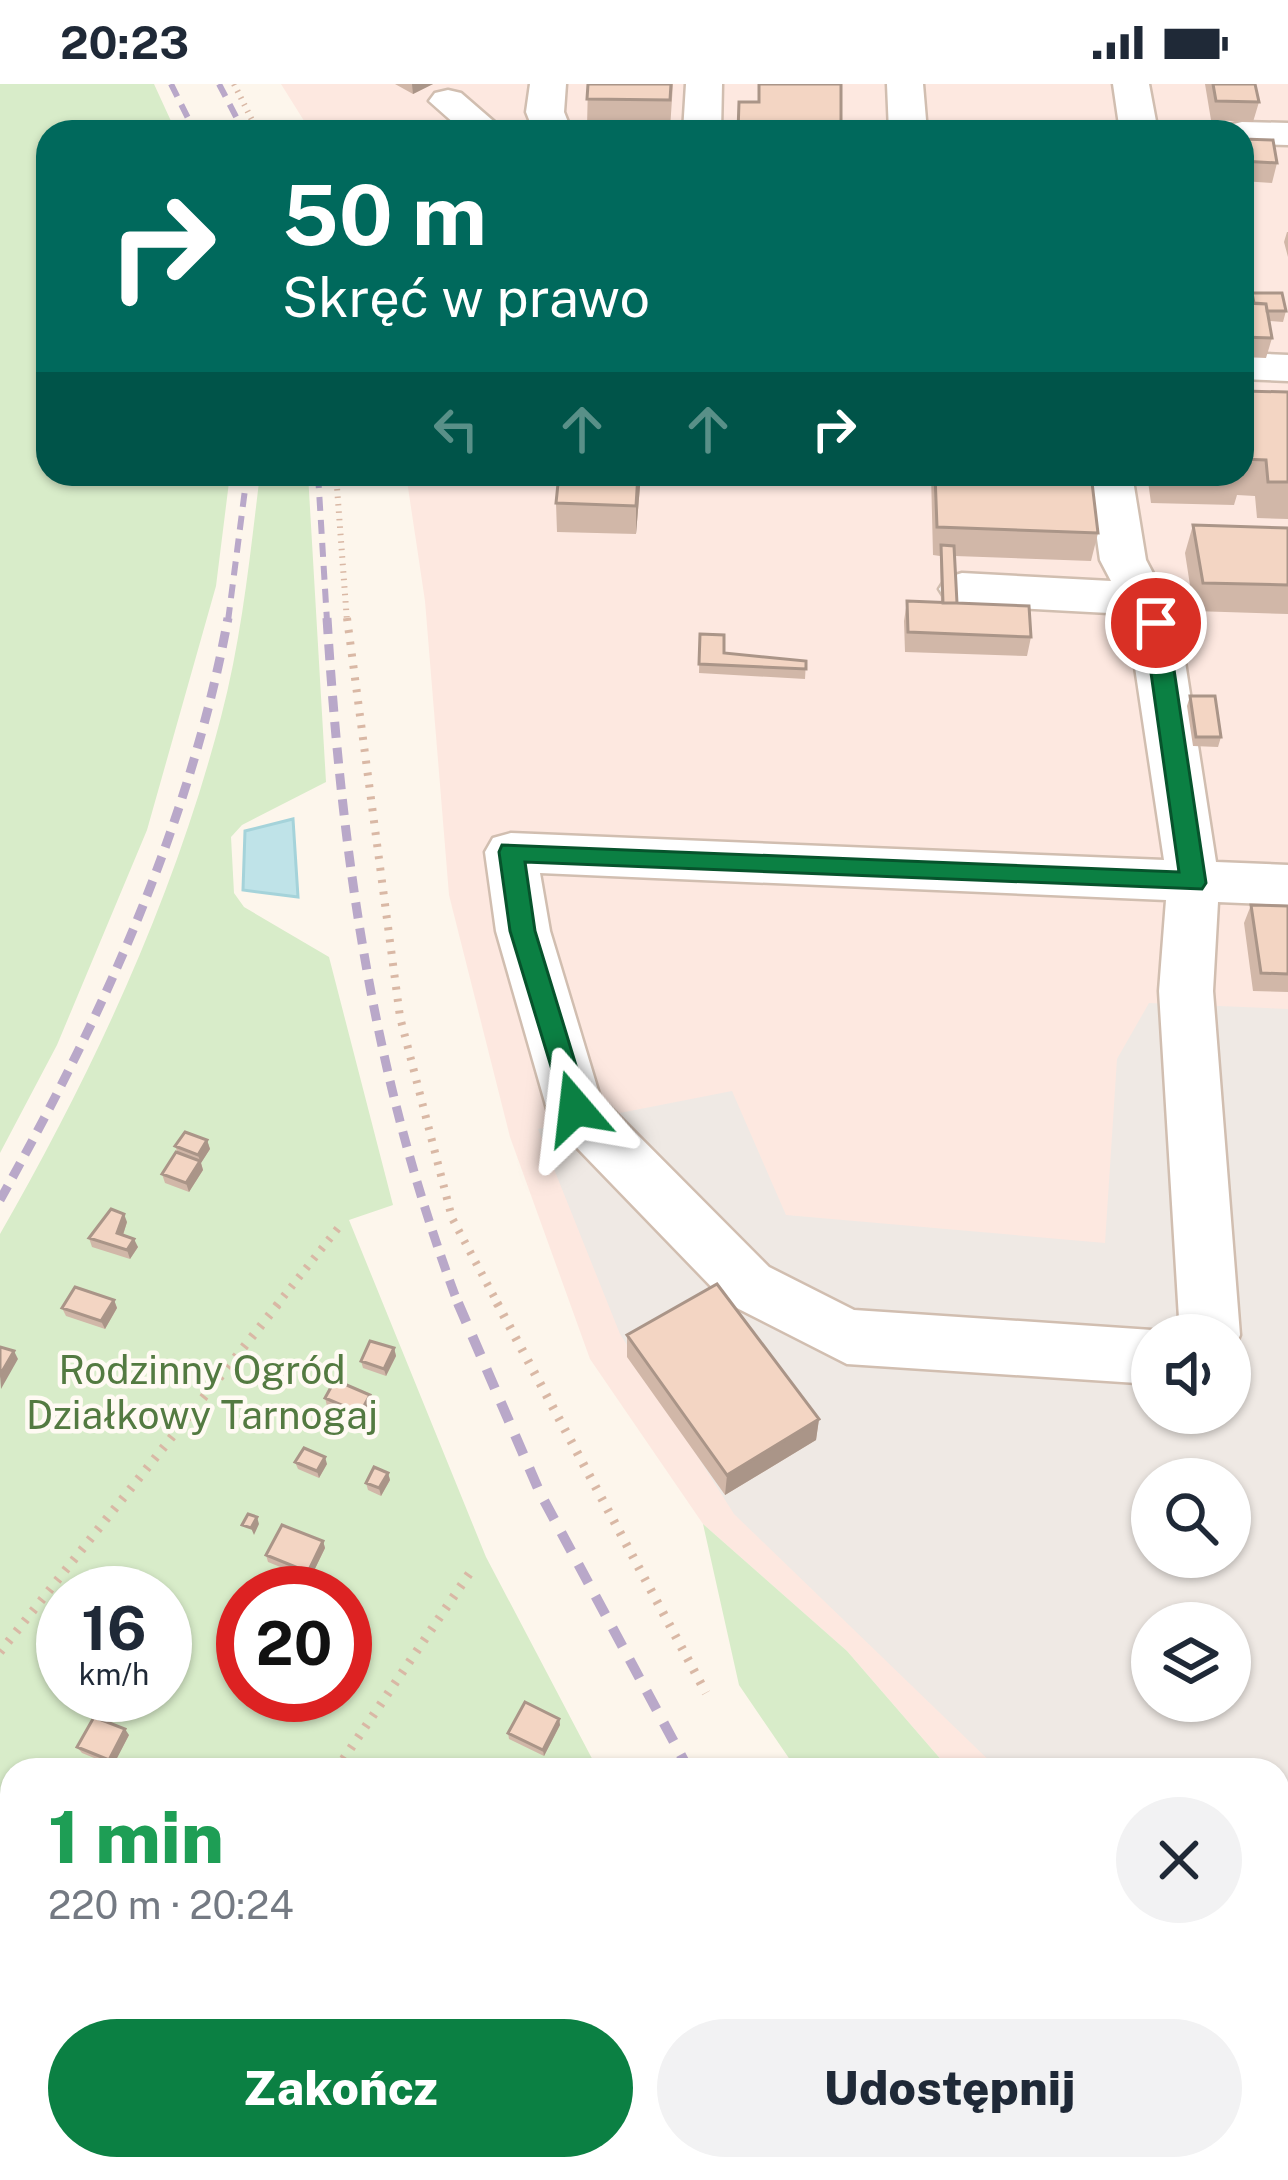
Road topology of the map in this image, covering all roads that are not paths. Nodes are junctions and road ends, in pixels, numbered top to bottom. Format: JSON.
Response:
{"nodes":[{"id":1,"x":548,"y":84,"type":"edge"},
{"id":2,"x":704,"y":84,"type":"edge"},
{"id":3,"x":905,"y":84,"type":"edge"},
{"id":4,"x":1131,"y":84,"type":"edge"},
{"id":5,"x":448,"y":100,"type":"dead end"},
{"id":6,"x":472,"y":120,"type":"edge"},
{"id":7,"x":548,"y":120,"type":"edge"},
{"id":8,"x":702,"y":120,"type":"edge"},
{"id":9,"x":907,"y":120,"type":"edge"},
{"id":10,"x":1137,"y":120,"type":"edge"},
{"id":11,"x":1254,"y":133,"type":"edge"},
{"id":12,"x":1288,"y":134,"type":"edge"},
{"id":13,"x":1254,"y":367,"type":"edge"},
{"id":14,"x":1288,"y":368,"type":"edge"},
{"id":15,"x":1112,"y":486,"type":"edge"},
{"id":16,"x":962,"y":589,"type":"edge"},
{"id":17,"x":1143,"y":598,"type":"junction"},
{"id":18,"x":1193,"y":883,"type":"junction"},
{"id":19,"x":1288,"y":885,"type":"edge"},
{"id":20,"x":1209,"y":1314,"type":"edge"},
{"id":21,"x":1131,"y":1356,"type":"edge"}],
"edges":[{"from":1,"to":7,"type":"lane"},
{"from":2,"to":8,"type":"lane"},
{"from":3,"to":9,"type":"lane"},
{"from":4,"to":10,"type":"lane"},
{"from":5,"to":6,"type":"lane"},
{"from":11,"to":12,"type":"lane"},
{"from":13,"to":14,"type":"lane"},
{"from":15,"to":17,"type":"lane"},
{"from":16,"to":17,"type":"lane"},
{"from":17,"to":18,"type":"lane"},
{"from":18,"to":19,"type":"lane"},
{"from":18,"to":20,"type":"lane"},
{"from":18,"to":21,"type":"lane"}]}
